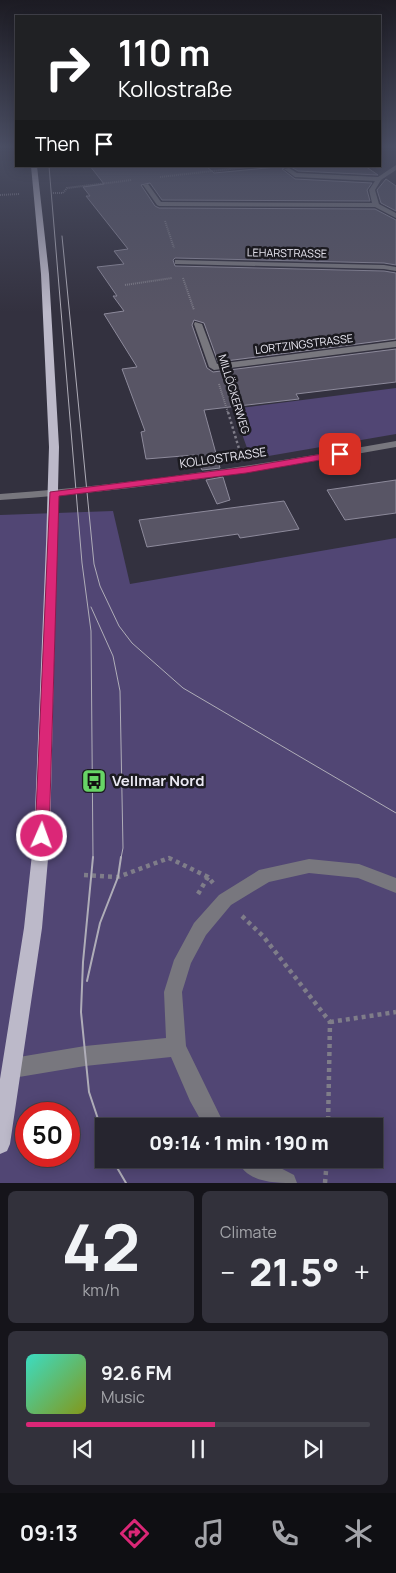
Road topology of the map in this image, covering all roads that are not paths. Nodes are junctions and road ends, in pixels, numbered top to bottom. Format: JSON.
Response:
{"nodes":[{"id":1,"x":38,"y":202,"type":"edge"},
{"id":2,"x":158,"y":202,"type":"edge"},
{"id":3,"x":375,"y":202,"type":"edge"},
{"id":4,"x":376,"y":206,"type":"junction"},
{"id":5,"x":396,"y":216,"type":"edge"},
{"id":6,"x":178,"y":262,"type":"dead end"},
{"id":7,"x":396,"y":269,"type":"edge"},
{"id":8,"x":198,"y":324,"type":"dead end"},
{"id":9,"x":396,"y":344,"type":"edge"},
{"id":10,"x":214,"y":367,"type":"joint"},
{"id":11,"x":396,"y":444,"type":"edge"},
{"id":12,"x":54,"y":494,"type":"junction"},
{"id":13,"x":0,"y":497,"type":"edge"},
{"id":14,"x":396,"y":886,"type":"edge"},
{"id":15,"x":176,"y":1047,"type":"junction"},
{"id":16,"x":13,"y":1068,"type":"junction"},
{"id":17,"x":210,"y":1118,"type":"edge"},
{"id":18,"x":0,"y":1144,"type":"edge"},
{"id":19,"x":259,"y":1168,"type":"edge"},
{"id":20,"x":286,"y":1183,"type":"edge"}],
"edges":[{"from":1,"to":12,"type":"main road"},
{"from":2,"to":4,"type":"street"},
{"from":3,"to":4,"type":"street"},
{"from":4,"to":5,"type":"street"},
{"from":6,"to":7,"type":"street","name":"LEHARSTRASSE"},
{"from":8,"to":10,"type":"street","name":"MILLÖCKERWEG"},
{"from":9,"to":10,"type":"street","name":"LORTZINGSTRASSE"},
{"from":11,"to":12,"type":"street","name":"KOLLOSTRASSE"},
{"from":12,"to":13,"type":"street","name":"KOLLOSTRASSE"},
{"from":12,"to":16,"type":"main road"},
{"from":14,"to":15,"type":"street"},
{"from":15,"to":16,"type":"street"},
{"from":15,"to":17,"type":"street"},
{"from":16,"to":18,"type":"main road"},
{"from":19,"to":20,"type":"street"}]}
